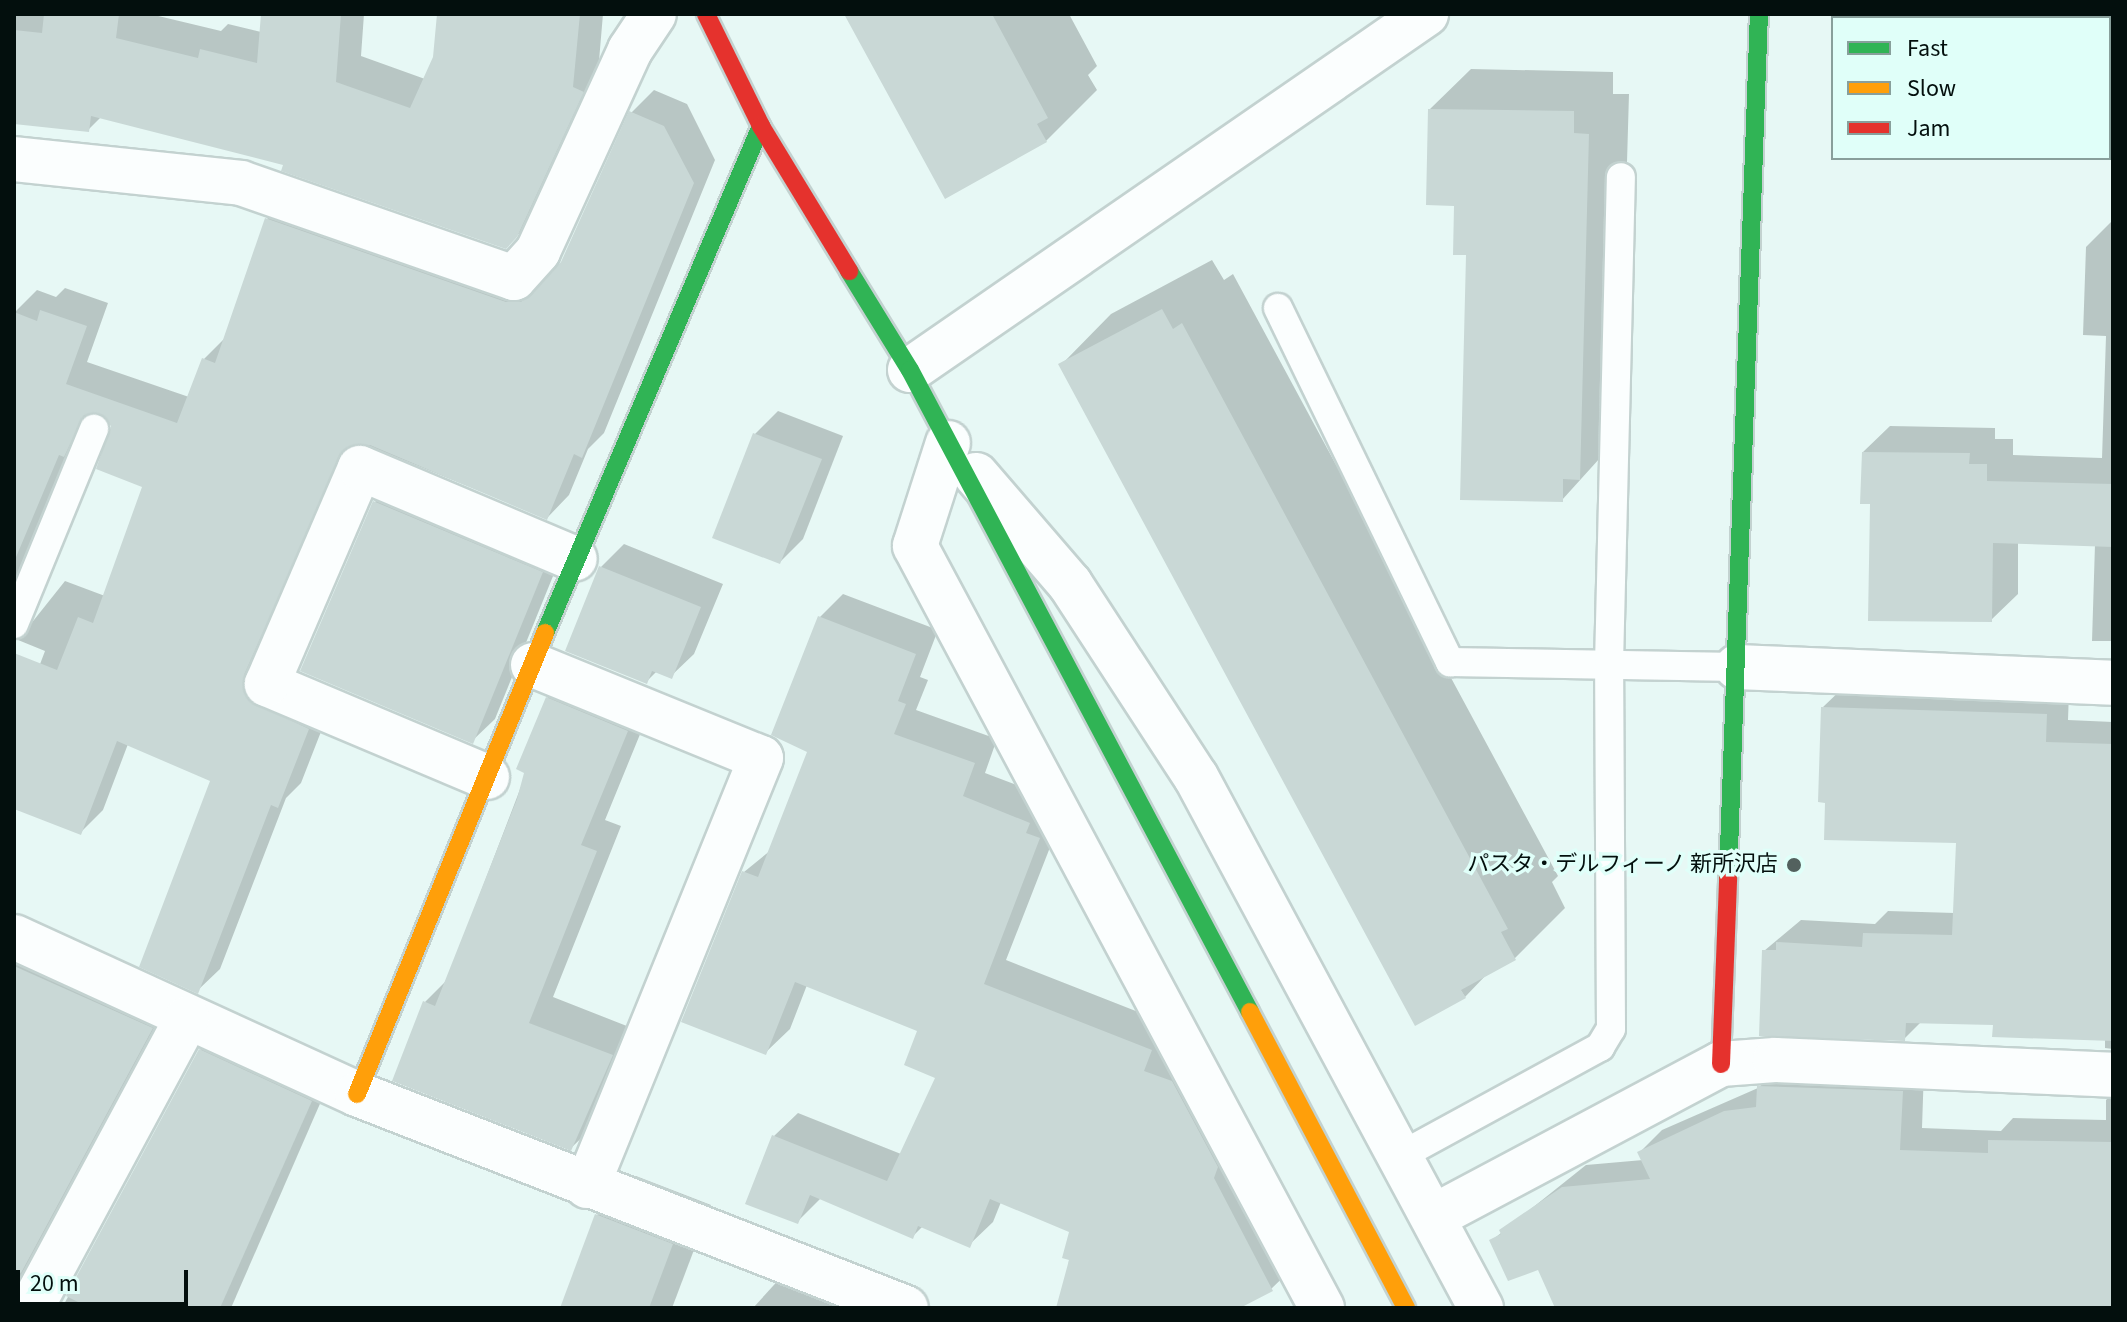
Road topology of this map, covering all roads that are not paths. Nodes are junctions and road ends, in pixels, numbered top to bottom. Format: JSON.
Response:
{"nodes":[{"id":1,"x":654,"y":14,"type":"edge"},
{"id":2,"x":706,"y":14,"type":"edge"},
{"id":3,"x":1426,"y":14,"type":"edge"},
{"id":4,"x":1759,"y":14,"type":"edge"},
{"id":5,"x":761,"y":126,"type":"junction"},
{"id":6,"x":14,"y":159,"type":"edge"},
{"id":7,"x":1621,"y":177,"type":"dead end"},
{"id":8,"x":1278,"y":308,"type":"dead end"},
{"id":9,"x":910,"y":370,"type":"junction"},
{"id":10,"x":94,"y":429,"type":"dead end"},
{"id":11,"x":948,"y":443,"type":"junction"},
{"id":12,"x":575,"y":559,"type":"junction"},
{"id":13,"x":14,"y":624,"type":"edge"},
{"id":14,"x":1609,"y":664,"type":"junction"},
{"id":15,"x":533,"y":665,"type":"junction"},
{"id":16,"x":1737,"y":667,"type":"junction"},
{"id":17,"x":2113,"y":683,"type":"edge"},
{"id":18,"x":487,"y":777,"type":"junction"},
{"id":19,"x":14,"y":937,"type":"edge"},
{"id":20,"x":187,"y":1018,"type":"junction"},
{"id":21,"x":1721,"y":1064,"type":"junction"},
{"id":22,"x":2113,"y":1075,"type":"edge"},
{"id":23,"x":357,"y":1094,"type":"junction"},
{"id":24,"x":1402,"y":1155,"type":"junction"},
{"id":25,"x":587,"y":1186,"type":"junction"},
{"id":26,"x":1433,"y":1217,"type":"junction"},
{"id":27,"x":31,"y":1308,"type":"edge"},
{"id":28,"x":906,"y":1308,"type":"edge"},
{"id":29,"x":1322,"y":1308,"type":"edge"},
{"id":30,"x":1406,"y":1308,"type":"edge"},
{"id":31,"x":1481,"y":1308,"type":"edge"}],
"edges":[{"from":1,"to":6,"type":"street"},
{"from":2,"to":5,"type":"street"},
{"from":3,"to":9,"type":"street"},
{"from":4,"to":16,"type":"street"},
{"from":5,"to":9,"type":"street"},
{"from":5,"to":12,"type":"street"},
{"from":7,"to":14,"type":"lane"},
{"from":8,"to":14,"type":"lane"},
{"from":9,"to":11,"type":"street"},
{"from":10,"to":13,"type":"lane"},
{"from":11,"to":24,"type":"street"},
{"from":11,"to":29,"type":"street"},
{"from":11,"to":30,"type":"street"},
{"from":12,"to":15,"type":"street"},
{"from":12,"to":18,"type":"street"},
{"from":14,"to":16,"type":"lane"},
{"from":14,"to":24,"type":"lane"},
{"from":15,"to":18,"type":"street"},
{"from":15,"to":25,"type":"street"},
{"from":16,"to":17,"type":"street"},
{"from":16,"to":21,"type":"street"},
{"from":18,"to":23,"type":"street"},
{"from":19,"to":20,"type":"street"},
{"from":20,"to":23,"type":"street"},
{"from":20,"to":27,"type":"street"},
{"from":21,"to":22,"type":"street"},
{"from":21,"to":26,"type":"street"},
{"from":23,"to":25,"type":"street"},
{"from":24,"to":26,"type":"street"},
{"from":25,"to":28,"type":"street"},
{"from":26,"to":31,"type":"street"}]}
